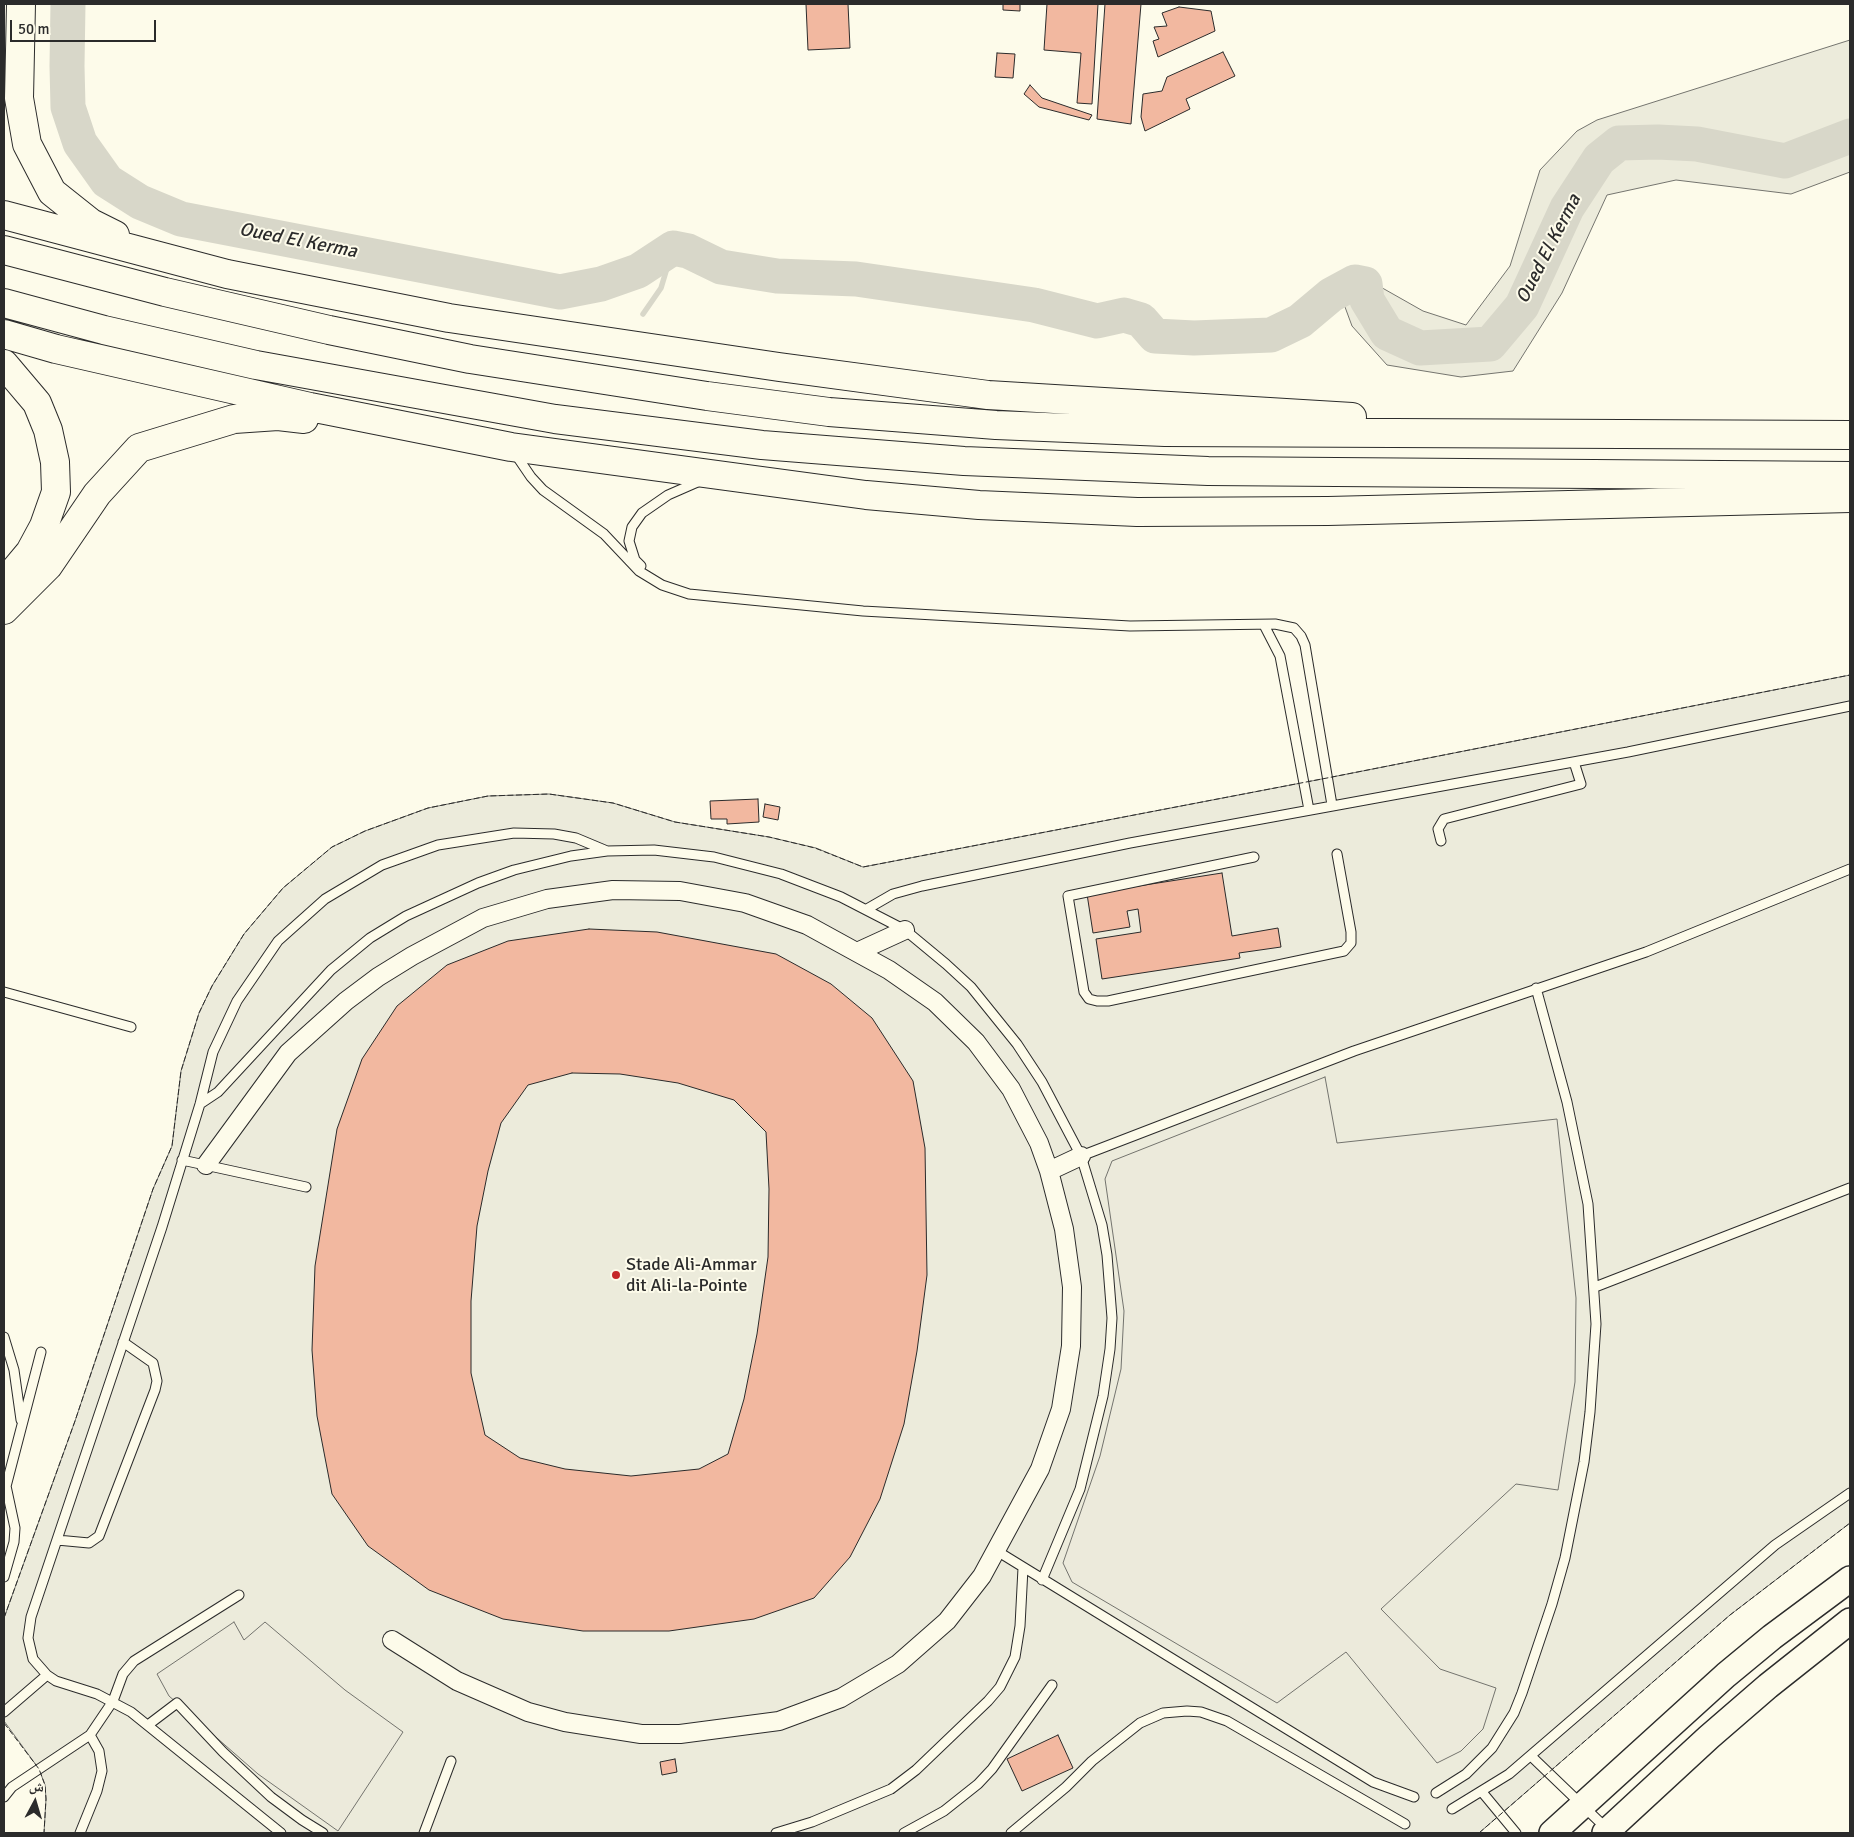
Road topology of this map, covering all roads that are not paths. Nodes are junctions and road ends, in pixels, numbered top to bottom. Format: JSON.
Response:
{"nodes":[{"id":1,"x":20,"y":4,"type":"edge"},
{"id":2,"x":4,"y":215,"type":"edge"},
{"id":3,"x":4,"y":250,"type":"edge"},
{"id":4,"x":227,"y":274,"type":"junction"},
{"id":5,"x":4,"y":303,"type":"edge"},
{"id":6,"x":4,"y":334,"type":"edge"},
{"id":7,"x":4,"y":364,"type":"edge"},
{"id":8,"x":1515,"y":433,"type":"junction"},
{"id":9,"x":1850,"y":435,"type":"edge"},
{"id":10,"x":511,"y":447,"type":"junction"},
{"id":11,"x":714,"y":474,"type":"junction"},
{"id":12,"x":1850,"y":476,"type":"edge"},
{"id":13,"x":1850,"y":498,"type":"edge"},
{"id":14,"x":4,"y":584,"type":"edge"},
{"id":15,"x":662,"y":585,"type":"junction"},
{"id":16,"x":4,"y":610,"type":"edge"},
{"id":17,"x":1264,"y":624,"type":"junction"},
{"id":18,"x":1850,"y":706,"type":"edge"},
{"id":19,"x":1574,"y":762,"type":"junction"},
{"id":20,"x":1332,"y":805,"type":"junction"},
{"id":21,"x":1309,"y":810,"type":"junction"},
{"id":22,"x":1441,"y":841,"type":"dead end"},
{"id":23,"x":607,"y":851,"type":"junction"},
{"id":24,"x":1337,"y":854,"type":"dead end"},
{"id":25,"x":1254,"y":857,"type":"dead end"},
{"id":26,"x":1850,"y":869,"type":"edge"},
{"id":27,"x":867,"y":909,"type":"junction"},
{"id":28,"x":905,"y":930,"type":"junction"},
{"id":29,"x":856,"y":952,"type":"junction"},
{"id":30,"x":1536,"y":988,"type":"junction"},
{"id":31,"x":4,"y":992,"type":"edge"},
{"id":32,"x":131,"y":1027,"type":"dead end"},
{"id":33,"x":200,"y":1104,"type":"junction"},
{"id":34,"x":1081,"y":1156,"type":"junction"},
{"id":35,"x":182,"y":1160,"type":"junction"},
{"id":36,"x":206,"y":1165,"type":"junction"},
{"id":37,"x":1049,"y":1171,"type":"junction"},
{"id":38,"x":306,"y":1187,"type":"dead end"},
{"id":39,"x":1850,"y":1188,"type":"edge"},
{"id":40,"x":1595,"y":1287,"type":"junction"},
{"id":41,"x":4,"y":1337,"type":"edge"},
{"id":42,"x":123,"y":1342,"type":"junction"},
{"id":43,"x":41,"y":1352,"type":"dead end"},
{"id":44,"x":21,"y":1425,"type":"junction"},
{"id":45,"x":5,"y":1490,"type":"edge"},
{"id":46,"x":1850,"y":1493,"type":"edge"},
{"id":47,"x":57,"y":1540,"type":"junction"},
{"id":48,"x":997,"y":1552,"type":"junction"},
{"id":49,"x":1023,"y":1568,"type":"junction"},
{"id":50,"x":4,"y":1577,"type":"edge"},
{"id":51,"x":1850,"y":1579,"type":"edge"},
{"id":52,"x":1042,"y":1580,"type":"junction"},
{"id":53,"x":239,"y":1595,"type":"dead end"},
{"id":54,"x":1850,"y":1622,"type":"edge"},
{"id":55,"x":392,"y":1640,"type":"dead end"},
{"id":56,"x":47,"y":1675,"type":"junction"},
{"id":57,"x":1052,"y":1684,"type":"dead end"},
{"id":58,"x":113,"y":1701,"type":"junction"},
{"id":59,"x":4,"y":1712,"type":"edge"},
{"id":60,"x":148,"y":1725,"type":"junction"},
{"id":61,"x":90,"y":1735,"type":"junction"},
{"id":62,"x":1531,"y":1756,"type":"junction"},
{"id":63,"x":451,"y":1761,"type":"dead end"},
{"id":64,"x":1482,"y":1792,"type":"junction"},
{"id":65,"x":1436,"y":1793,"type":"dead end"},
{"id":66,"x":4,"y":1797,"type":"edge"},
{"id":67,"x":1414,"y":1797,"type":"dead end"},
{"id":68,"x":1583,"y":1806,"type":"junction"},
{"id":69,"x":1452,"y":1809,"type":"dead end"},
{"id":70,"x":1405,"y":1824,"type":"dead end"},
{"id":71,"x":1607,"y":1832,"type":"edge"},
{"id":72,"x":80,"y":1833,"type":"edge"},
{"id":73,"x":281,"y":1833,"type":"edge"},
{"id":74,"x":323,"y":1833,"type":"edge"},
{"id":75,"x":424,"y":1833,"type":"edge"},
{"id":76,"x":776,"y":1833,"type":"edge"},
{"id":77,"x":904,"y":1833,"type":"edge"},
{"id":78,"x":1011,"y":1833,"type":"edge"},
{"id":79,"x":1516,"y":1833,"type":"edge"},
{"id":80,"x":1552,"y":1833,"type":"edge"}],
"edges":[{"from":1,"to":4,"type":"highway"},
{"from":2,"to":4,"type":"highway"},
{"from":3,"to":8,"type":"highway"},
{"from":4,"to":8,"type":"highway"},
{"from":5,"to":12,"type":"highway"},
{"from":6,"to":10,"type":"highway"},
{"from":7,"to":14,"type":"highway"},
{"from":8,"to":9,"type":"highway"},
{"from":10,"to":11,"type":"highway"},
{"from":10,"to":15,"type":"lane"},
{"from":10,"to":16,"type":"highway"},
{"from":11,"to":13,"type":"highway"},
{"from":11,"to":15,"type":"lane"},
{"from":15,"to":17,"type":"lane"},
{"from":17,"to":20,"type":"lane"},
{"from":17,"to":21,"type":"lane"},
{"from":18,"to":19,"type":"lane"},
{"from":19,"to":20,"type":"lane"},
{"from":19,"to":22,"type":"lane"},
{"from":20,"to":21,"type":"lane"},
{"from":21,"to":27,"type":"lane"},
{"from":23,"to":27,"type":"lane"},
{"from":23,"to":33,"type":"lane"},
{"from":23,"to":33,"type":"lane"},
{"from":24,"to":25,"type":"lane"},
{"from":26,"to":30,"type":"lane"},
{"from":27,"to":28,"type":"lane"},
{"from":28,"to":29,"type":"street"},
{"from":28,"to":34,"type":"lane"},
{"from":29,"to":36,"type":"street"},
{"from":29,"to":37,"type":"street"},
{"from":30,"to":34,"type":"lane"},
{"from":30,"to":40,"type":"lane"},
{"from":31,"to":32,"type":"lane"},
{"from":33,"to":35,"type":"lane"},
{"from":34,"to":37,"type":"street"},
{"from":34,"to":52,"type":"lane"},
{"from":35,"to":36,"type":"lane"},
{"from":35,"to":42,"type":"lane"},
{"from":36,"to":38,"type":"lane"},
{"from":37,"to":48,"type":"street"},
{"from":39,"to":40,"type":"lane"},
{"from":40,"to":65,"type":"lane"},
{"from":41,"to":44,"type":"lane"},
{"from":42,"to":47,"type":"lane"},
{"from":42,"to":47,"type":"lane"},
{"from":43,"to":44,"type":"lane"},
{"from":44,"to":45,"type":"lane"},
{"from":45,"to":50,"type":"lane"},
{"from":46,"to":62,"type":"lane"},
{"from":47,"to":56,"type":"lane"},
{"from":48,"to":49,"type":"lane"},
{"from":48,"to":55,"type":"street"},
{"from":49,"to":52,"type":"lane"},
{"from":49,"to":76,"type":"lane"},
{"from":51,"to":68,"type":"main road"},
{"from":52,"to":67,"type":"lane"},
{"from":53,"to":58,"type":"lane"},
{"from":54,"to":71,"type":"main road"},
{"from":56,"to":58,"type":"lane"},
{"from":56,"to":59,"type":"lane"},
{"from":57,"to":77,"type":"lane"},
{"from":58,"to":60,"type":"lane"},
{"from":58,"to":61,"type":"lane"},
{"from":60,"to":73,"type":"lane"},
{"from":60,"to":74,"type":"lane"},
{"from":61,"to":66,"type":"lane"},
{"from":61,"to":72,"type":"lane"},
{"from":62,"to":64,"type":"lane"},
{"from":62,"to":68,"type":"lane"},
{"from":63,"to":75,"type":"lane"},
{"from":64,"to":69,"type":"lane"},
{"from":64,"to":79,"type":"lane"},
{"from":68,"to":71,"type":"lane"},
{"from":68,"to":80,"type":"main road"},
{"from":70,"to":78,"type":"lane"}]}
